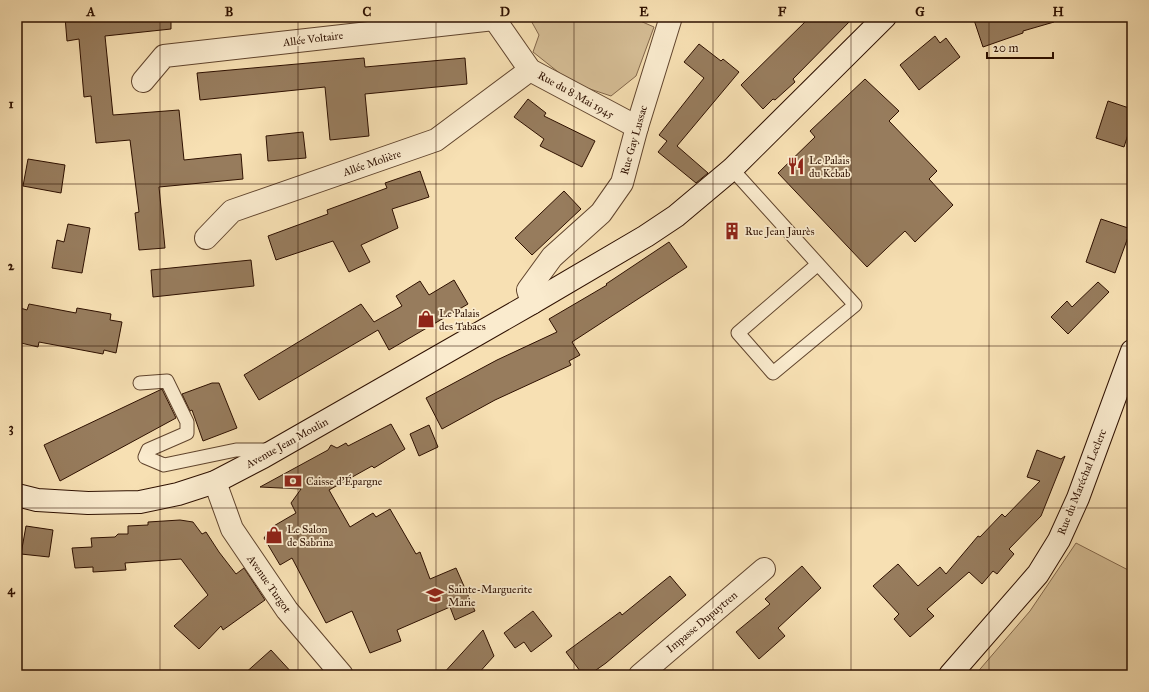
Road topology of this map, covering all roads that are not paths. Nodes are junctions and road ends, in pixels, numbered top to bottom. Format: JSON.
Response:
{"nodes":[{"id":1,"x":671,"y":17,"type":"edge"},
{"id":2,"x":885,"y":17,"type":"edge"},
{"id":3,"x":494,"y":18,"type":"edge"},
{"id":4,"x":530,"y":70,"type":"junction"},
{"id":5,"x":143,"y":81,"type":"dead end"},
{"id":6,"x":636,"y":128,"type":"junction"},
{"id":7,"x":732,"y":169,"type":"junction"},
{"id":8,"x":206,"y":238,"type":"dead end"},
{"id":9,"x":818,"y":264,"type":"junction"},
{"id":10,"x":532,"y":303,"type":"junction"},
{"id":11,"x":1132,"y":351,"type":"edge"},
{"id":12,"x":140,"y":383,"type":"dead end"},
{"id":13,"x":276,"y":450,"type":"junction"},
{"id":14,"x":215,"y":482,"type":"junction"},
{"id":15,"x":17,"y":495,"type":"edge"},
{"id":16,"x":764,"y":569,"type":"dead end"},
{"id":17,"x":342,"y":675,"type":"edge"},
{"id":18,"x":640,"y":675,"type":"edge"},
{"id":19,"x":950,"y":675,"type":"edge"}],
"edges":[{"from":1,"to":6,"type":"street","name":"Rue Gay Lussac"},
{"from":2,"to":7,"type":"street"},
{"from":3,"to":4,"type":"street","name":"Rue du 8 Mai 1945"},
{"from":3,"to":5,"type":"street","name":"Allée Voltaire"},
{"from":4,"to":6,"type":"street","name":"Rue du 8 Mai 1945"},
{"from":4,"to":8,"type":"street","name":"Allée Molière"},
{"from":6,"to":10,"type":"street","name":"Rue Gay Lussac"},
{"from":7,"to":9,"type":"lane"},
{"from":7,"to":10,"type":"street"},
{"from":9,"to":9,"type":"lane"},
{"from":10,"to":13,"type":"street","name":"Avenue Jean Moulin"},
{"from":11,"to":19,"type":"street","name":"Rue du Maréchal Leclerc"},
{"from":12,"to":13,"type":"lane"},
{"from":13,"to":14,"type":"street","name":"Avenue Jean Moulin"},
{"from":14,"to":15,"type":"street","name":"Avenue Jean Moulin"},
{"from":14,"to":17,"type":"street","name":"Avenue Turgot"},
{"from":16,"to":18,"type":"street","name":"Impasse Dupuytren"}]}
